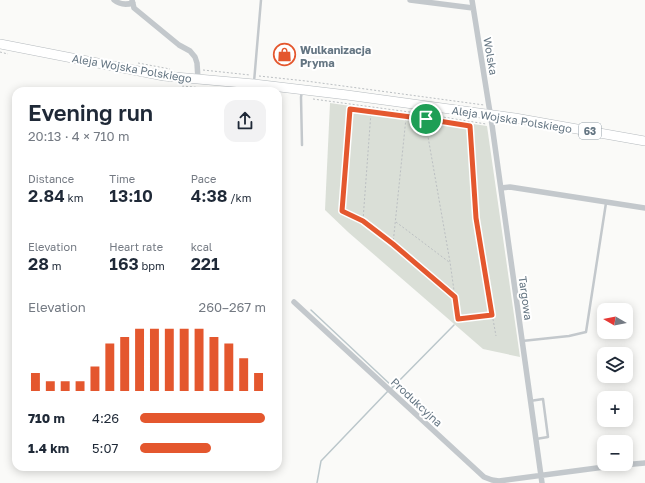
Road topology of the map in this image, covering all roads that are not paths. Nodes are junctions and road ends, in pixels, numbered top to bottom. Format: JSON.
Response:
{"nodes":[{"id":1,"x":114,"y":0,"type":"edge"},
{"id":2,"x":261,"y":0,"type":"edge"},
{"id":3,"x":410,"y":0,"type":"edge"},
{"id":4,"x":472,"y":0,"type":"edge"},
{"id":5,"x":132,"y":1,"type":"edge"},
{"id":6,"x":473,"y":8,"type":"junction"},
{"id":7,"x":0,"y":44,"type":"edge"},
{"id":8,"x":198,"y":79,"type":"junction"},
{"id":9,"x":254,"y":84,"type":"junction"},
{"id":10,"x":270,"y":87,"type":"edge"},
{"id":11,"x":282,"y":89,"type":"edge"},
{"id":12,"x":302,"y":93,"type":"junction"},
{"id":13,"x":491,"y":115,"type":"junction"},
{"id":14,"x":645,"y":141,"type":"edge"},
{"id":15,"x":302,"y":145,"type":"dead end"},
{"id":16,"x":501,"y":188,"type":"junction"},
{"id":17,"x":606,"y":203,"type":"junction"},
{"id":18,"x":645,"y":208,"type":"edge"},
{"id":19,"x":294,"y":302,"type":"dead end"},
{"id":20,"x":522,"y":341,"type":"junction"},
{"id":21,"x":530,"y":401,"type":"junction"},
{"id":22,"x":536,"y":439,"type":"junction"},
{"id":23,"x":645,"y":463,"type":"edge"},
{"id":24,"x":540,"y":475,"type":"junction"},
{"id":25,"x":542,"y":483,"type":"edge"}],
"edges":[{"from":1,"to":5,"type":"street"},
{"from":2,"to":9,"type":"lane"},
{"from":3,"to":6,"type":"street"},
{"from":4,"to":6,"type":"street","name":"Wolska"},
{"from":5,"to":8,"type":"street"},
{"from":6,"to":13,"type":"street","name":"Wolska"},
{"from":7,"to":8,"type":"main road","name":"Aleja Wojska Polskiego","number":"63"},
{"from":8,"to":9,"type":"main road","name":"Aleja Wojska Polskiego","number":"63"},
{"from":9,"to":10,"type":"main road","name":"Aleja Wojska Polskiego","number":"63"},
{"from":11,"to":12,"type":"main road","name":"Aleja Wojska Polskiego","number":"63"},
{"from":12,"to":13,"type":"main road","name":"Aleja Wojska Polskiego","number":"63"},
{"from":12,"to":15,"type":"lane"},
{"from":13,"to":14,"type":"main road","name":"Aleja Wojska Polskiego","number":"63"},
{"from":13,"to":16,"type":"street","name":"Targowa"},
{"from":16,"to":17,"type":"street"},
{"from":16,"to":20,"type":"street","name":"Targowa"},
{"from":17,"to":18,"type":"street"},
{"from":17,"to":20,"type":"lane"},
{"from":19,"to":24,"type":"street","name":"Produkcyjna"},
{"from":20,"to":21,"type":"street","name":"Targowa"},
{"from":21,"to":22,"type":"street","name":"Targowa"},
{"from":21,"to":22,"type":"lane"},
{"from":22,"to":24,"type":"street","name":"Targowa"},
{"from":23,"to":24,"type":"street","name":"Produkcyjna"},
{"from":24,"to":25,"type":"street","name":"Targowa"}]}
